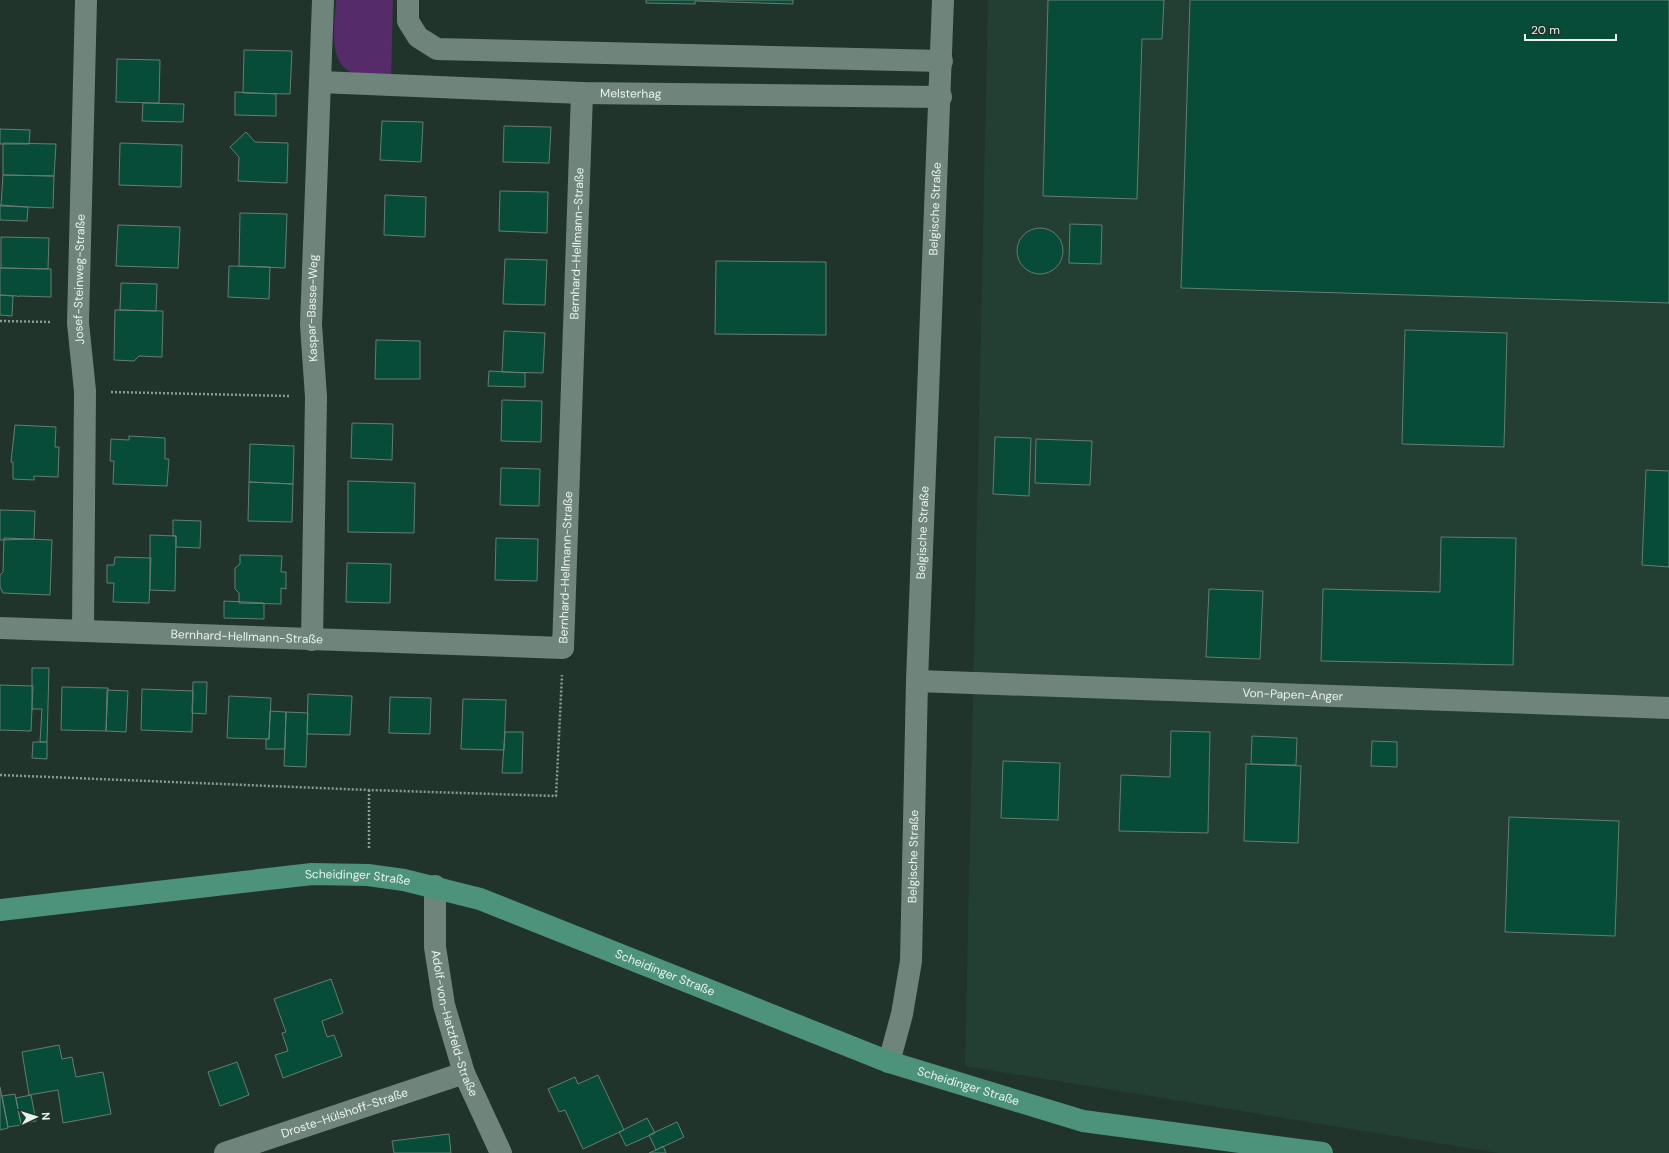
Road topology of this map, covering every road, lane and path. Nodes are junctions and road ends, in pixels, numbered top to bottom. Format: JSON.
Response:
{"nodes":[{"id":1,"x":86,"y":0,"type":"edge"},
{"id":2,"x":323,"y":0,"type":"edge"},
{"id":3,"x":408,"y":0,"type":"edge"},
{"id":4,"x":943,"y":0,"type":"edge"},
{"id":5,"x":942,"y":61,"type":"junction"},
{"id":6,"x":320,"y":82,"type":"junction"},
{"id":7,"x":582,"y":93,"type":"junction"},
{"id":8,"x":941,"y":97,"type":"junction"},
{"id":9,"x":0,"y":321,"type":"edge"},
{"id":10,"x":78,"y":323,"type":"junction"},
{"id":11,"x":86,"y":391,"type":"junction"},
{"id":12,"x":316,"y":397,"type":"junction"},
{"id":13,"x":0,"y":628,"type":"edge"},
{"id":14,"x":82,"y":630,"type":"junction"},
{"id":15,"x":312,"y":640,"type":"junction"},
{"id":16,"x":563,"y":648,"type":"junction"},
{"id":17,"x":917,"y":681,"type":"junction"},
{"id":18,"x":1669,"y":708,"type":"edge"},
{"id":19,"x":0,"y":775,"type":"edge"},
{"id":20,"x":370,"y":790,"type":"junction"},
{"id":21,"x":368,"y":875,"type":"junction"},
{"id":22,"x":435,"y":886,"type":"junction"},
{"id":23,"x":0,"y":910,"type":"edge"},
{"id":24,"x":888,"y":1062,"type":"junction"},
{"id":25,"x":464,"y":1074,"type":"junction"},
{"id":26,"x":225,"y":1153,"type":"edge"},
{"id":27,"x":501,"y":1153,"type":"edge"},
{"id":28,"x":1322,"y":1153,"type":"edge"}],
"edges":[{"from":1,"to":10,"type":"street","name":"Josef-Steinweg-Straße"},
{"from":2,"to":6,"type":"street","name":"Kaspar-Basse-Weg"},
{"from":3,"to":5,"type":"street"},
{"from":4,"to":5,"type":"street","name":"Belgische Straße"},
{"from":5,"to":8,"type":"street","name":"Belgische Straße"},
{"from":6,"to":7,"type":"street","name":"Melsterhag"},
{"from":6,"to":12,"type":"street","name":"Kaspar-Basse-Weg"},
{"from":7,"to":8,"type":"street","name":"Melsterhag"},
{"from":7,"to":16,"type":"street","name":"Bernhard-Hellmann-Straße"},
{"from":8,"to":17,"type":"street","name":"Belgische Straße"},
{"from":9,"to":10,"type":"path"},
{"from":10,"to":11,"type":"street","name":"Josef-Steinweg-Straße"},
{"from":11,"to":12,"type":"path"},
{"from":11,"to":14,"type":"street","name":"Josef-Steinweg-Straße"},
{"from":12,"to":15,"type":"street","name":"Kaspar-Basse-Weg"},
{"from":13,"to":14,"type":"street","name":"Bernhard-Hellmann-Straße"},
{"from":14,"to":15,"type":"street","name":"Bernhard-Hellmann-Straße"},
{"from":15,"to":16,"type":"street","name":"Bernhard-Hellmann-Straße"},
{"from":16,"to":20,"type":"path"},
{"from":17,"to":18,"type":"street","name":"Von-Papen-Anger"},
{"from":17,"to":24,"type":"street","name":"Belgische Straße"},
{"from":19,"to":20,"type":"path"},
{"from":20,"to":21,"type":"path"},
{"from":21,"to":22,"type":"main road","name":"Scheidinger Straße"},
{"from":21,"to":23,"type":"main road","name":"Scheidinger Straße"},
{"from":22,"to":24,"type":"main road","name":"Scheidinger Straße"},
{"from":22,"to":25,"type":"street","name":"Adolf-von-Hatzfeld-Straße"},
{"from":24,"to":28,"type":"main road","name":"Scheidinger Straße"},
{"from":25,"to":26,"type":"street","name":"Droste-Hülshoff-Straße"},
{"from":25,"to":27,"type":"street","name":"Adolf-von-Hatzfeld-Straße"}]}
